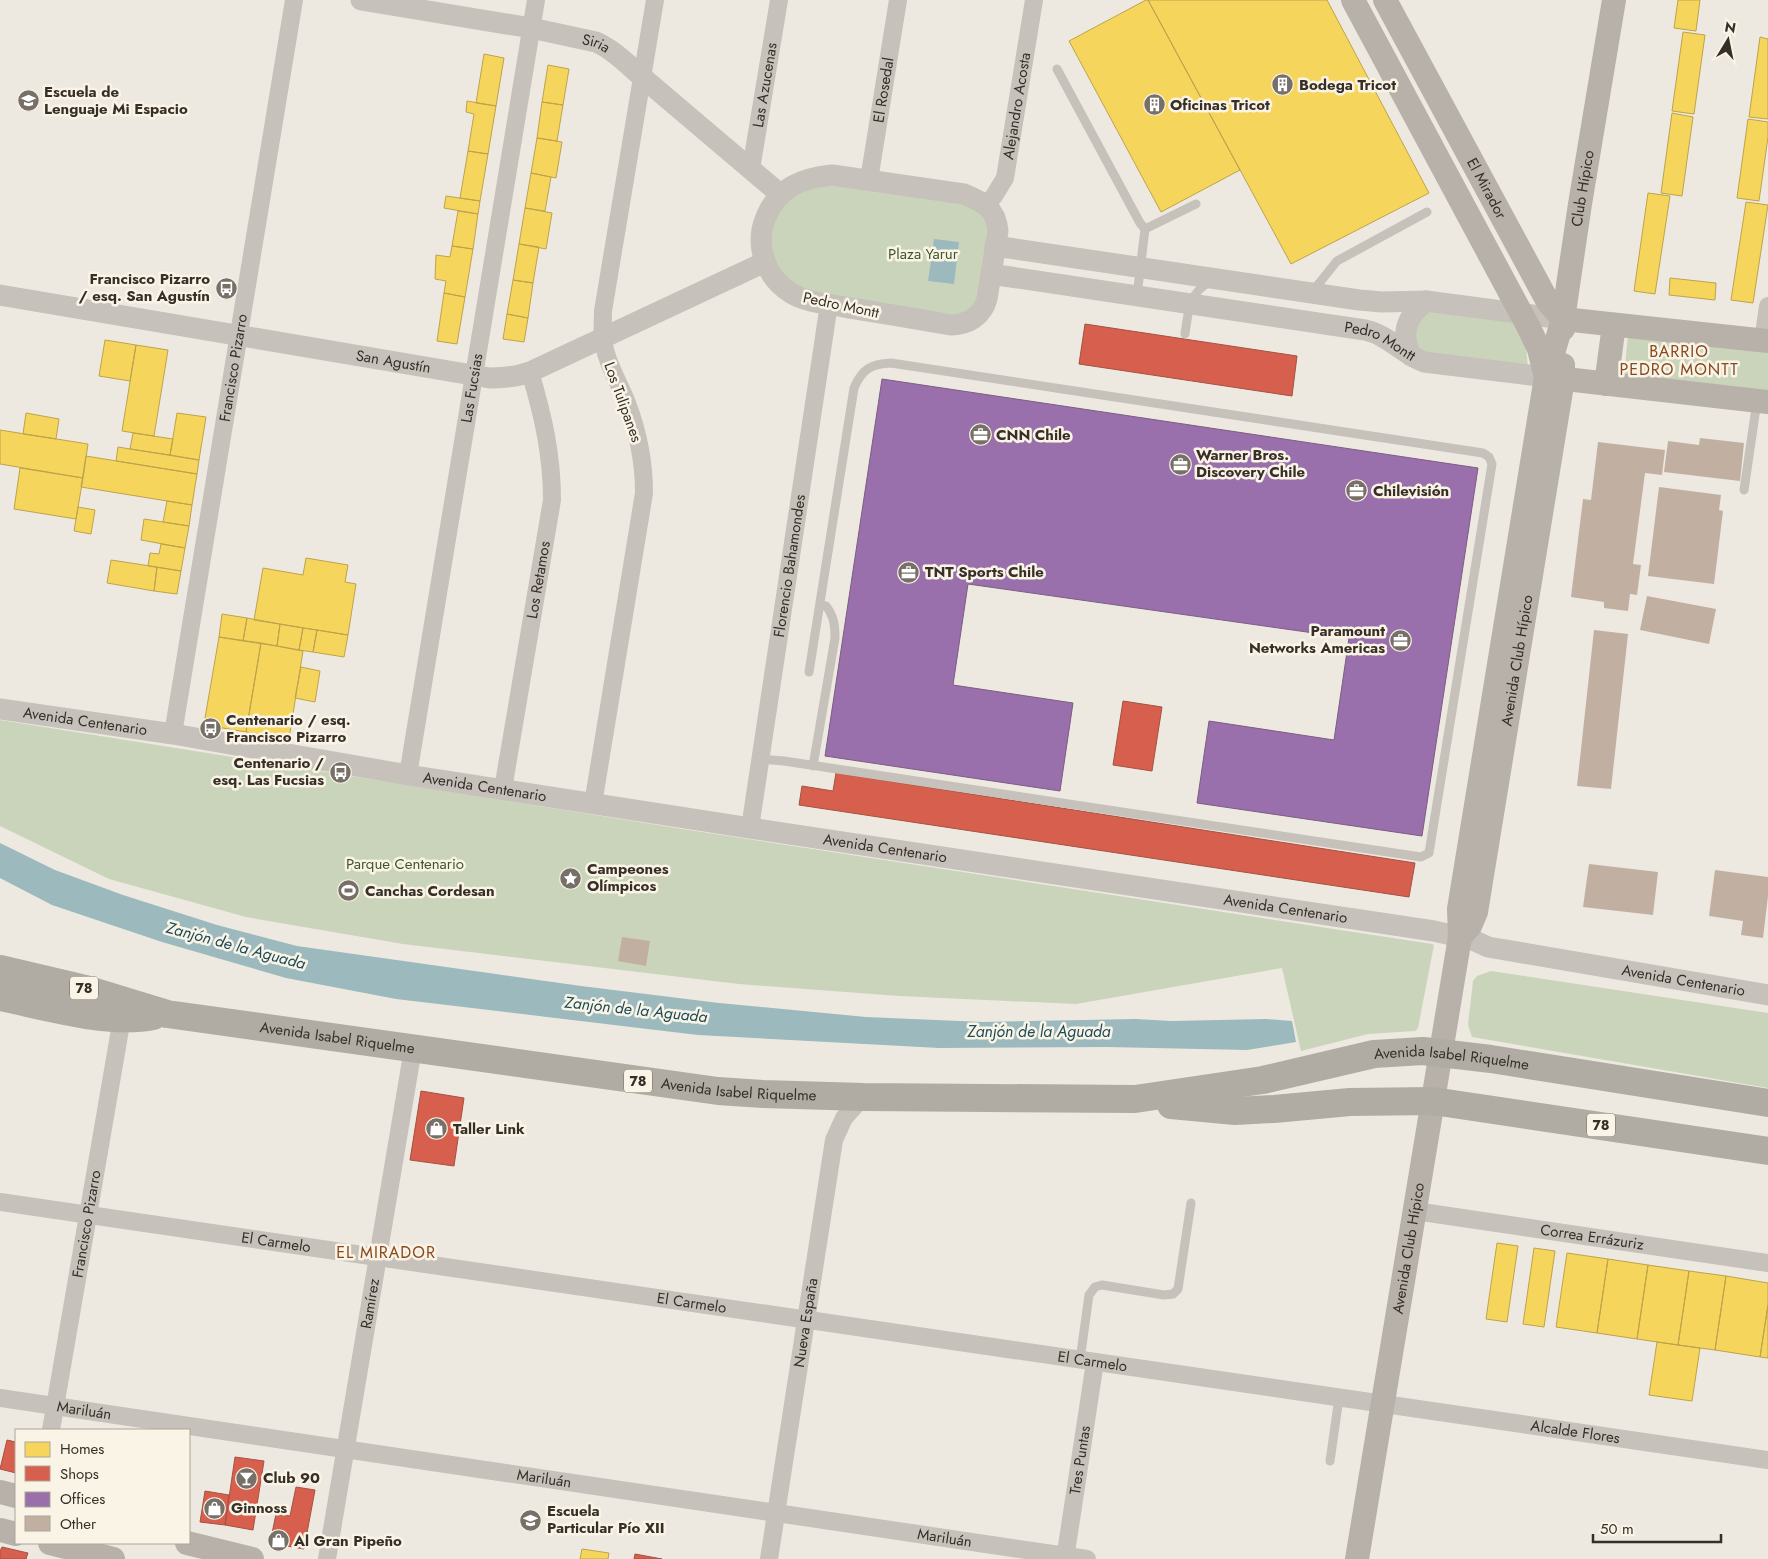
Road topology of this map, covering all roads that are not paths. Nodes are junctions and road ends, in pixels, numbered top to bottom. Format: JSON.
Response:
{"nodes":[{"id":1,"x":294,"y":0,"type":"edge"},
{"id":2,"x":361,"y":0,"type":"edge"},
{"id":3,"x":536,"y":0,"type":"edge"},
{"id":4,"x":655,"y":0,"type":"edge"},
{"id":5,"x":779,"y":0,"type":"edge"},
{"id":6,"x":898,"y":0,"type":"edge"},
{"id":7,"x":1034,"y":0,"type":"edge"},
{"id":8,"x":1353,"y":0,"type":"edge"},
{"id":9,"x":1386,"y":0,"type":"edge"},
{"id":10,"x":1614,"y":0,"type":"edge"},
{"id":11,"x":531,"y":28,"type":"junction"},
{"id":12,"x":1057,"y":69,"type":"dead end"},
{"id":13,"x":642,"y":77,"type":"junction"},
{"id":14,"x":751,"y":169,"type":"junction"},
{"id":15,"x":869,"y":180,"type":"junction"},
{"id":16,"x":780,"y":194,"type":"junction"},
{"id":17,"x":1196,"y":204,"type":"dead end"},
{"id":18,"x":986,"y":205,"type":"junction"},
{"id":19,"x":1427,"y":212,"type":"dead end"},
{"id":20,"x":1145,"y":229,"type":"junction"},
{"id":21,"x":995,"y":246,"type":"junction"},
{"id":22,"x":765,"y":262,"type":"junction"},
{"id":23,"x":1140,"y":268,"type":"junction"},
{"id":24,"x":1570,"y":271,"type":"junction"},
{"id":25,"x":991,"y":274,"type":"junction"},
{"id":26,"x":1533,"y":275,"type":"junction"},
{"id":27,"x":1215,"y":278,"type":"junction"},
{"id":28,"x":1312,"y":293,"type":"junction"},
{"id":29,"x":0,"y":295,"type":"edge"},
{"id":30,"x":1137,"y":296,"type":"junction"},
{"id":31,"x":1426,"y":301,"type":"junction"},
{"id":32,"x":829,"y":304,"type":"junction"},
{"id":33,"x":1189,"y":304,"type":"junction"},
{"id":34,"x":1768,"y":306,"type":"edge"},
{"id":35,"x":1521,"y":314,"type":"junction"},
{"id":36,"x":1563,"y":319,"type":"junction"},
{"id":37,"x":1614,"y":325,"type":"junction"},
{"id":38,"x":1185,"y":334,"type":"dead end"},
{"id":39,"x":238,"y":335,"type":"junction"},
{"id":40,"x":603,"y":338,"type":"junction"},
{"id":41,"x":1765,"y":341,"type":"edge"},
{"id":42,"x":1411,"y":356,"type":"junction"},
{"id":43,"x":530,"y":372,"type":"junction"},
{"id":44,"x":474,"y":375,"type":"junction"},
{"id":45,"x":1554,"y":378,"type":"junction"},
{"id":46,"x":1606,"y":384,"type":"junction"},
{"id":47,"x":1763,"y":401,"type":"edge"},
{"id":48,"x":1744,"y":490,"type":"dead end"},
{"id":49,"x":820,"y":605,"type":"junction"},
{"id":50,"x":809,"y":672,"type":"dead end"},
{"id":51,"x":0,"y":709,"type":"edge"},
{"id":52,"x":173,"y":734,"type":"junction"},
{"id":53,"x":760,"y":759,"type":"junction"},
{"id":54,"x":813,"y":766,"type":"junction"},
{"id":55,"x":408,"y":775,"type":"junction"},
{"id":56,"x":503,"y":789,"type":"junction"},
{"id":57,"x":593,"y":804,"type":"junction"},
{"id":58,"x":750,"y":828,"type":"junction"},
{"id":59,"x":1460,"y":937,"type":"junction"},
{"id":60,"x":0,"y":969,"type":"edge"},
{"id":61,"x":1768,"y":995,"type":"edge"},
{"id":62,"x":0,"y":997,"type":"edge"},
{"id":63,"x":167,"y":1014,"type":"junction"},
{"id":64,"x":122,"y":1018,"type":"junction"},
{"id":65,"x":413,"y":1049,"type":"junction"},
{"id":66,"x":1442,"y":1052,"type":"junction"},
{"id":67,"x":864,"y":1096,"type":"junction"},
{"id":68,"x":1135,"y":1099,"type":"junction"},
{"id":69,"x":1433,"y":1101,"type":"junction"},
{"id":70,"x":1768,"y":1103,"type":"edge"},
{"id":71,"x":1768,"y":1150,"type":"edge"},
{"id":72,"x":0,"y":1202,"type":"edge"},
{"id":73,"x":1191,"y":1203,"type":"dead end"},
{"id":74,"x":1415,"y":1211,"type":"junction"},
{"id":75,"x":88,"y":1214,"type":"junction"},
{"id":76,"x":378,"y":1257,"type":"junction"},
{"id":77,"x":1768,"y":1263,"type":"edge"},
{"id":78,"x":806,"y":1320,"type":"junction"},
{"id":79,"x":1088,"y":1361,"type":"junction"},
{"id":80,"x":0,"y":1398,"type":"edge"},
{"id":81,"x":1339,"y":1398,"type":"junction"},
{"id":82,"x":1383,"y":1405,"type":"junction"},
{"id":83,"x":55,"y":1407,"type":"junction"},
{"id":84,"x":50,"y":1429,"type":"edge"},
{"id":85,"x":346,"y":1450,"type":"junction"},
{"id":86,"x":1768,"y":1460,"type":"edge"},
{"id":87,"x":1330,"y":1461,"type":"dead end"},
{"id":88,"x":0,"y":1492,"type":"edge"},
{"id":89,"x":15,"y":1496,"type":"edge"},
{"id":90,"x":776,"y":1513,"type":"junction"},
{"id":91,"x":0,"y":1530,"type":"edge"},
{"id":92,"x":15,"y":1534,"type":"edge"},
{"id":93,"x":54,"y":1544,"type":"edge"},
{"id":94,"x":184,"y":1544,"type":"edge"},
{"id":95,"x":189,"y":1544,"type":"edge"},
{"id":96,"x":1065,"y":1557,"type":"edge"},
{"id":97,"x":112,"y":1559,"type":"edge"},
{"id":98,"x":177,"y":1559,"type":"edge"},
{"id":99,"x":252,"y":1559,"type":"edge"},
{"id":100,"x":327,"y":1559,"type":"edge"},
{"id":101,"x":769,"y":1559,"type":"edge"},
{"id":102,"x":1087,"y":1559,"type":"edge"},
{"id":103,"x":1358,"y":1559,"type":"edge"}],
"edges":[{"from":1,"to":39,"type":"street","name":"Francisco Pizarro"},
{"from":2,"to":11,"type":"street","name":"Siria"},
{"from":3,"to":11,"type":"street","name":"Las Fucsias"},
{"from":4,"to":13,"type":"street","name":"Los Tulipanes"},
{"from":5,"to":14,"type":"street","name":"Las Azucenas"},
{"from":6,"to":15,"type":"street","name":"El Rosedal"},
{"from":7,"to":18,"type":"street","name":"Alejandro Acosta"},
{"from":8,"to":35,"type":"main road","name":"El Mirador"},
{"from":9,"to":26,"type":"main road","name":"El Mirador"},
{"from":10,"to":24,"type":"main road","name":"Club Hípico"},
{"from":11,"to":13,"type":"street","name":"Siria"},
{"from":11,"to":44,"type":"street","name":"Las Fucsias"},
{"from":12,"to":20,"type":"lane"},
{"from":13,"to":14,"type":"street","name":"Siria"},
{"from":13,"to":40,"type":"street","name":"Los Tulipanes"},
{"from":14,"to":16,"type":"street","name":"Siria"},
{"from":15,"to":16,"type":"street","name":"Pedro Montt"},
{"from":15,"to":18,"type":"street","name":"Pedro Montt"},
{"from":16,"to":22,"type":"street","name":"Pedro Montt"},
{"from":17,"to":20,"type":"lane"},
{"from":18,"to":21,"type":"street","name":"Pedro Montt"},
{"from":19,"to":28,"type":"lane"},
{"from":20,"to":23,"type":"lane"},
{"from":21,"to":23,"type":"street","name":"Pedro Montt"},
{"from":21,"to":25,"type":"street","name":"Pedro Montt"},
{"from":22,"to":32,"type":"street","name":"Pedro Montt"},
{"from":22,"to":40,"type":"street","name":"San Agustín"},
{"from":23,"to":27,"type":"street","name":"Pedro Montt"},
{"from":23,"to":30,"type":"lane"},
{"from":24,"to":26,"type":"main road"},
{"from":24,"to":36,"type":"main road","name":"Club Hípico"},
{"from":25,"to":30,"type":"street","name":"Pedro Montt"},
{"from":25,"to":32,"type":"street","name":"Pedro Montt"},
{"from":26,"to":36,"type":"main road","name":"El Mirador"},
{"from":27,"to":28,"type":"street","name":"Pedro Montt"},
{"from":27,"to":33,"type":"lane"},
{"from":28,"to":31,"type":"street","name":"Pedro Montt"},
{"from":29,"to":39,"type":"street","name":"San Agustín"},
{"from":30,"to":33,"type":"street","name":"Pedro Montt"},
{"from":31,"to":35,"type":"street","name":"Pedro Montt"},
{"from":31,"to":42,"type":"street"},
{"from":32,"to":53,"type":"street","name":"Florencio Bahamondes"},
{"from":33,"to":38,"type":"lane"},
{"from":33,"to":42,"type":"street","name":"Pedro Montt"},
{"from":34,"to":41,"type":"street"},
{"from":35,"to":36,"type":"street","name":"Pedro Montt"},
{"from":35,"to":45,"type":"main road","name":"El Mirador"},
{"from":36,"to":37,"type":"main road","name":"Pedro Montt"},
{"from":36,"to":45,"type":"main road","name":"Club Hípico"},
{"from":37,"to":41,"type":"main road","name":"Pedro Montt"},
{"from":37,"to":46,"type":"main road"},
{"from":39,"to":44,"type":"street","name":"San Agustín"},
{"from":39,"to":52,"type":"street","name":"Francisco Pizarro"},
{"from":40,"to":43,"type":"street","name":"San Agustín"},
{"from":40,"to":57,"type":"street","name":"Los Tulipanes"},
{"from":42,"to":45,"type":"street","name":"Pedro Montt"},
{"from":43,"to":44,"type":"street","name":"San Agustín"},
{"from":43,"to":56,"type":"street","name":"Los Retamos"},
{"from":44,"to":55,"type":"street","name":"Las Fucsias"},
{"from":45,"to":46,"type":"main road","name":"Pedro Montt"},
{"from":45,"to":59,"type":"main road","name":"Avenida Club Hípico"},
{"from":46,"to":47,"type":"main road","name":"Pedro Montt"},
{"from":47,"to":48,"type":"lane"},
{"from":49,"to":50,"type":"lane"},
{"from":49,"to":54,"type":"lane"},
{"from":49,"to":54,"type":"lane"},
{"from":51,"to":52,"type":"street","name":"Avenida Centenario"},
{"from":52,"to":55,"type":"street","name":"Avenida Centenario"},
{"from":53,"to":54,"type":"lane"},
{"from":53,"to":58,"type":"street","name":"Florencio Bahamondes"},
{"from":55,"to":56,"type":"street","name":"Avenida Centenario"},
{"from":56,"to":57,"type":"street","name":"Avenida Centenario"},
{"from":57,"to":58,"type":"street","name":"Avenida Centenario"},
{"from":58,"to":59,"type":"street","name":"Avenida Centenario"},
{"from":59,"to":61,"type":"street","name":"Avenida Centenario"},
{"from":59,"to":66,"type":"main road","name":"Avenida Club Hípico"},
{"from":60,"to":63,"type":"highway","name":"Avenida Isabel Riquelme","number":"78"},
{"from":62,"to":64,"type":"highway","name":"Avenida Isabel Riquelme","number":"78"},
{"from":63,"to":64,"type":"highway","name":"Avenida Isabel Riquelme","number":"78"},
{"from":63,"to":65,"type":"highway","name":"Avenida Isabel Riquelme","number":"78"},
{"from":64,"to":75,"type":"street","name":"Francisco Pizarro"},
{"from":65,"to":67,"type":"highway","name":"Avenida Isabel Riquelme","number":"78"},
{"from":65,"to":76,"type":"street","name":"Ramírez"},
{"from":66,"to":68,"type":"highway","name":"Avenida Isabel Riquelme","number":"78"},
{"from":66,"to":69,"type":"main road","name":"Avenida Club Hípico"},
{"from":66,"to":70,"type":"highway","name":"Avenida Isabel Riquelme","number":"78"},
{"from":67,"to":68,"type":"highway","name":"Avenida Isabel Riquelme","number":"78"},
{"from":67,"to":78,"type":"street","name":"Nueva España"},
{"from":68,"to":69,"type":"highway","name":"Avenida Isabel Riquelme","number":"78"},
{"from":69,"to":71,"type":"highway","name":"Avenida Isabel Riquelme","number":"78"},
{"from":69,"to":74,"type":"main road","name":"Avenida Club Hípico"},
{"from":72,"to":75,"type":"street","name":"El Carmelo"},
{"from":73,"to":79,"type":"lane"},
{"from":74,"to":77,"type":"street","name":"Correa Errázuriz"},
{"from":74,"to":82,"type":"main road","name":"Avenida Club Hípico"},
{"from":75,"to":76,"type":"street","name":"El Carmelo"},
{"from":75,"to":83,"type":"street","name":"Francisco Pizarro"},
{"from":76,"to":78,"type":"street","name":"El Carmelo"},
{"from":76,"to":85,"type":"street","name":"Ramírez"},
{"from":78,"to":79,"type":"street","name":"El Carmelo"},
{"from":78,"to":90,"type":"street","name":"Nueva España"},
{"from":79,"to":81,"type":"street","name":"El Carmelo"},
{"from":79,"to":96,"type":"street","name":"Tres Puntas"},
{"from":80,"to":83,"type":"street","name":"Mariluán"},
{"from":81,"to":82,"type":"street","name":"El Carmelo"},
{"from":81,"to":87,"type":"lane"},
{"from":82,"to":86,"type":"street","name":"Alcalde Flores"},
{"from":82,"to":103,"type":"main road","name":"Avenida Club Hípico"},
{"from":83,"to":84,"type":"street","name":"Francisco Pizarro"},
{"from":83,"to":85,"type":"street","name":"Mariluán"},
{"from":85,"to":90,"type":"street","name":"Mariluán"},
{"from":85,"to":100,"type":"street","name":"Ramírez"},
{"from":88,"to":89,"type":"main road"},
{"from":90,"to":96,"type":"street","name":"Mariluán"},
{"from":90,"to":101,"type":"street","name":"Nueva España"},
{"from":91,"to":92,"type":"main road"},
{"from":93,"to":97,"type":"main road"},
{"from":94,"to":98,"type":"main road"},
{"from":95,"to":99,"type":"main road"},
{"from":96,"to":102,"type":"street","name":"Mariluán"}]}
